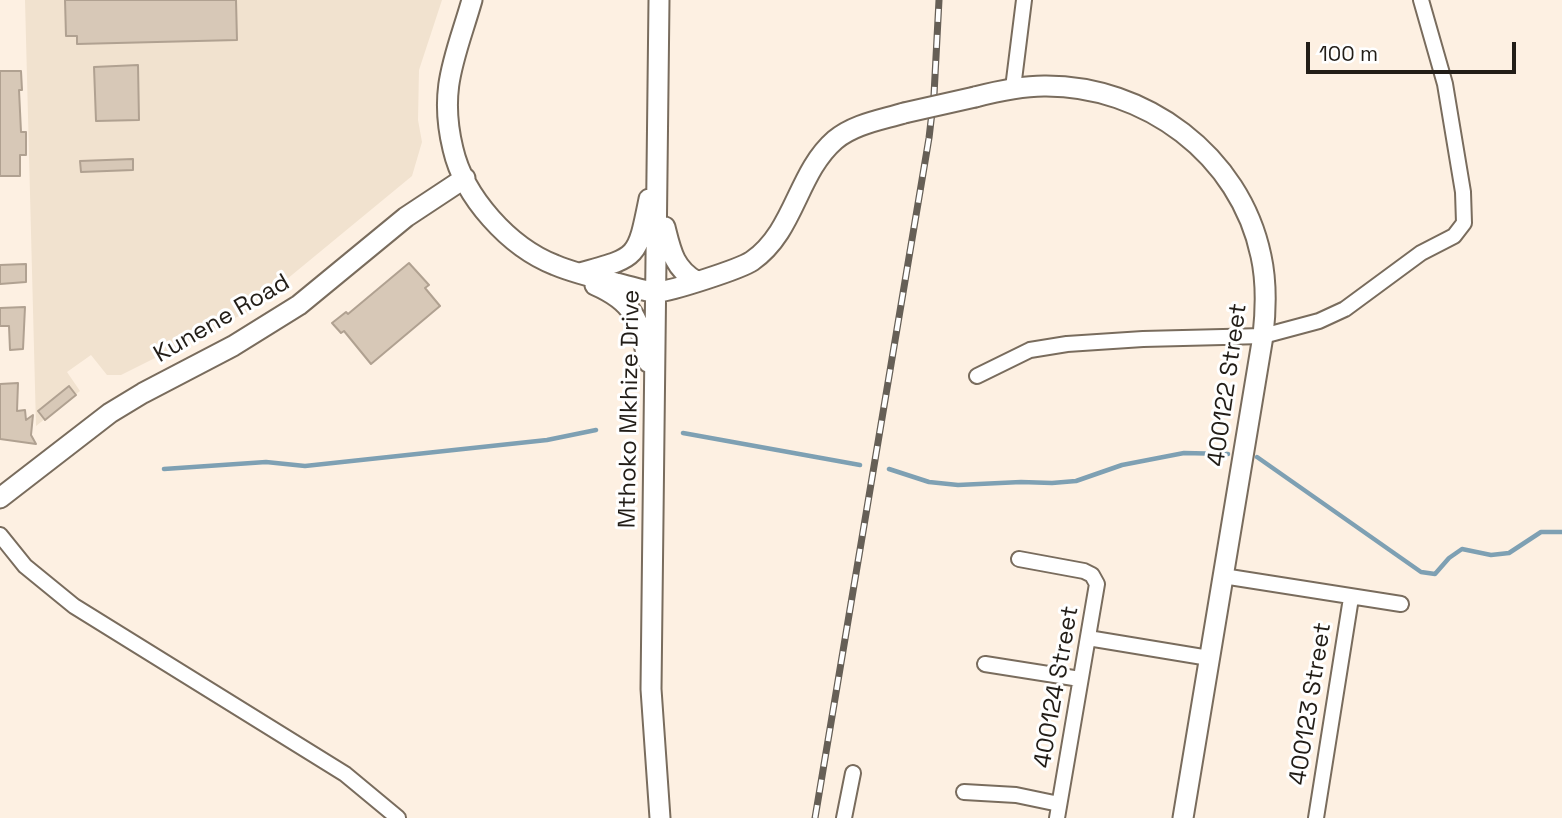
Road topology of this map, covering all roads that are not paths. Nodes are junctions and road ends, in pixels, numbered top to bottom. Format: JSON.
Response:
{"nodes":[{"id":1,"x":472,"y":0,"type":"edge"},
{"id":2,"x":660,"y":0,"type":"edge"},
{"id":3,"x":1024,"y":0,"type":"edge"},
{"id":4,"x":1421,"y":0,"type":"edge"},
{"id":5,"x":1013,"y":88,"type":"junction"},
{"id":6,"x":659,"y":150,"type":"junction"},
{"id":7,"x":465,"y":178,"type":"junction"},
{"id":8,"x":658,"y":199,"type":"junction"},
{"id":9,"x":553,"y":264,"type":"junction"},
{"id":10,"x":579,"y":273,"type":"junction"},
{"id":11,"x":696,"y":281,"type":"junction"},
{"id":12,"x":657,"y":292,"type":"junction"},
{"id":13,"x":1263,"y":336,"type":"junction"},
{"id":14,"x":977,"y":376,"type":"dead end"},
{"id":15,"x":654,"y":393,"type":"junction"},
{"id":16,"x":0,"y":498,"type":"edge"},
{"id":17,"x":0,"y":535,"type":"edge"},
{"id":18,"x":1019,"y":559,"type":"dead end"},
{"id":19,"x":1223,"y":576,"type":"junction"},
{"id":20,"x":1352,"y":598,"type":"junction"},
{"id":21,"x":1401,"y":604,"type":"dead end"},
{"id":22,"x":1088,"y":638,"type":"junction"},
{"id":23,"x":1209,"y":658,"type":"junction"},
{"id":24,"x":985,"y":664,"type":"dead end"},
{"id":25,"x":1080,"y":679,"type":"junction"},
{"id":26,"x":853,"y":773,"type":"dead end"},
{"id":27,"x":964,"y":792,"type":"dead end"},
{"id":28,"x":1058,"y":811,"type":"edge"},
{"id":29,"x":398,"y":818,"type":"edge"},
{"id":30,"x":660,"y":818,"type":"edge"},
{"id":31,"x":844,"y":818,"type":"edge"},
{"id":32,"x":1183,"y":818,"type":"edge"},
{"id":33,"x":1315,"y":818,"type":"edge"}],
"edges":[{"from":1,"to":7,"type":"street"},
{"from":2,"to":6,"type":"street","name":"Mthoko Mkhize Drive"},
{"from":3,"to":5,"type":"street"},
{"from":4,"to":13,"type":"street"},
{"from":5,"to":11,"type":"street","name":"400122 Street","bridge":true},
{"from":5,"to":13,"type":"street","name":"400122 Street"},
{"from":6,"to":8,"type":"street","name":"Mthoko Mkhize Drive"},
{"from":6,"to":10,"type":"street"},
{"from":7,"to":9,"type":"street"},
{"from":7,"to":16,"type":"street","name":"Kunene Road"},
{"from":8,"to":11,"type":"street"},
{"from":8,"to":12,"type":"street","name":"Mthoko Mkhize Drive"},
{"from":9,"to":10,"type":"street"},
{"from":9,"to":15,"type":"street"},
{"from":10,"to":12,"type":"street"},
{"from":11,"to":12,"type":"street","name":"400122 Street"},
{"from":12,"to":15,"type":"street","name":"Mthoko Mkhize Drive"},
{"from":13,"to":14,"type":"street"},
{"from":13,"to":19,"type":"street","name":"400122 Street"},
{"from":15,"to":30,"type":"street","name":"Mthoko Mkhize Drive"},
{"from":17,"to":29,"type":"street"},
{"from":18,"to":22,"type":"street","name":"400124 Street"},
{"from":19,"to":20,"type":"street","name":"400123 Street"},
{"from":19,"to":23,"type":"street","name":"400122 Street"},
{"from":20,"to":21,"type":"street","name":"400123 Street"},
{"from":20,"to":33,"type":"street","name":"400123 Street"},
{"from":22,"to":23,"type":"street"},
{"from":22,"to":25,"type":"street","name":"400124 Street"},
{"from":23,"to":32,"type":"street","name":"400122 Street"},
{"from":24,"to":25,"type":"street"},
{"from":25,"to":28,"type":"street","name":"400124 Street"},
{"from":26,"to":31,"type":"street"},
{"from":27,"to":28,"type":"street"}]}
